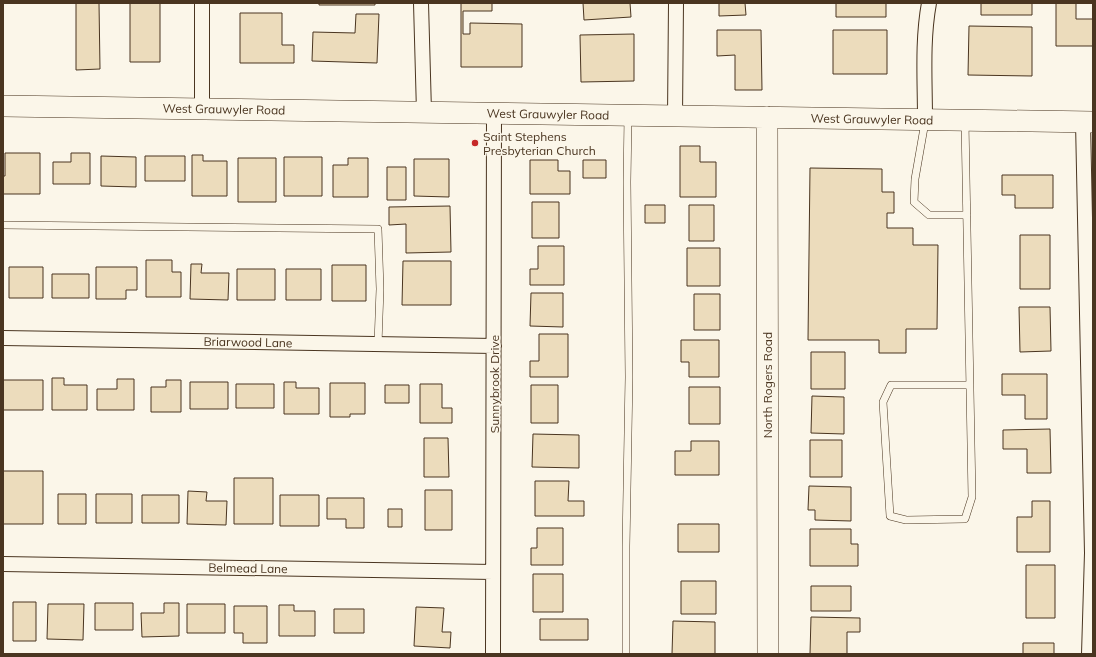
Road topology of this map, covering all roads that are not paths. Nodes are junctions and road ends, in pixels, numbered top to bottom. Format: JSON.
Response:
{"nodes":[{"id":1,"x":202,"y":3,"type":"edge"},
{"id":2,"x":421,"y":3,"type":"edge"},
{"id":3,"x":676,"y":3,"type":"edge"},
{"id":4,"x":929,"y":3,"type":"edge"},
{"id":5,"x":3,"y":106,"type":"edge"},
{"id":6,"x":202,"y":109,"type":"junction"},
{"id":7,"x":424,"y":112,"type":"junction"},
{"id":8,"x":494,"y":113,"type":"junction"},
{"id":9,"x":628,"y":115,"type":"junction"},
{"id":10,"x":675,"y":116,"type":"junction"},
{"id":11,"x":767,"y":117,"type":"junction"},
{"id":12,"x":925,"y":119,"type":"junction"},
{"id":13,"x":965,"y":120,"type":"junction"},
{"id":14,"x":1088,"y":122,"type":"edge"},
{"id":15,"x":967,"y":214,"type":"junction"},
{"id":16,"x":3,"y":224,"type":"edge"},
{"id":17,"x":3,"y":338,"type":"edge"},
{"id":18,"x":378,"y":344,"type":"junction"},
{"id":19,"x":494,"y":346,"type":"junction"},
{"id":20,"x":970,"y":385,"type":"junction"},
{"id":21,"x":1092,"y":553,"type":"edge"},
{"id":22,"x":3,"y":564,"type":"edge"},
{"id":23,"x":493,"y":572,"type":"junction"},
{"id":24,"x":493,"y":654,"type":"edge"},
{"id":25,"x":626,"y":654,"type":"edge"},
{"id":26,"x":768,"y":654,"type":"edge"},
{"id":27,"x":1089,"y":654,"type":"edge"}],
"edges":[{"from":1,"to":6,"type":"street"},
{"from":2,"to":7,"type":"street"},
{"from":3,"to":10,"type":"street"},
{"from":4,"to":12,"type":"street"},
{"from":5,"to":6,"type":"main road","name":"West Grauwyler Road"},
{"from":6,"to":7,"type":"main road","name":"West Grauwyler Road"},
{"from":7,"to":8,"type":"main road","name":"West Grauwyler Road"},
{"from":8,"to":9,"type":"main road","name":"West Grauwyler Road"},
{"from":8,"to":19,"type":"street","name":"Sunnybrook Drive"},
{"from":9,"to":10,"type":"main road","name":"West Grauwyler Road"},
{"from":9,"to":25,"type":"lane"},
{"from":10,"to":11,"type":"main road","name":"West Grauwyler Road"},
{"from":11,"to":12,"type":"main road","name":"West Grauwyler Road"},
{"from":11,"to":26,"type":"main road","name":"North Rogers Road"},
{"from":12,"to":13,"type":"main road","name":"West Grauwyler Road"},
{"from":12,"to":15,"type":"lane"},
{"from":13,"to":14,"type":"main road","name":"West Grauwyler Road"},
{"from":13,"to":15,"type":"lane"},
{"from":14,"to":21,"type":"street"},
{"from":15,"to":20,"type":"lane"},
{"from":16,"to":18,"type":"lane"},
{"from":17,"to":18,"type":"street","name":"Briarwood Lane"},
{"from":18,"to":19,"type":"street","name":"Briarwood Lane"},
{"from":19,"to":23,"type":"street","name":"Sunnybrook Drive"},
{"from":20,"to":20,"type":"lane"},
{"from":21,"to":27,"type":"street"},
{"from":22,"to":23,"type":"street","name":"Belmead Lane"},
{"from":23,"to":24,"type":"street","name":"Sunnybrook Drive"}]}
